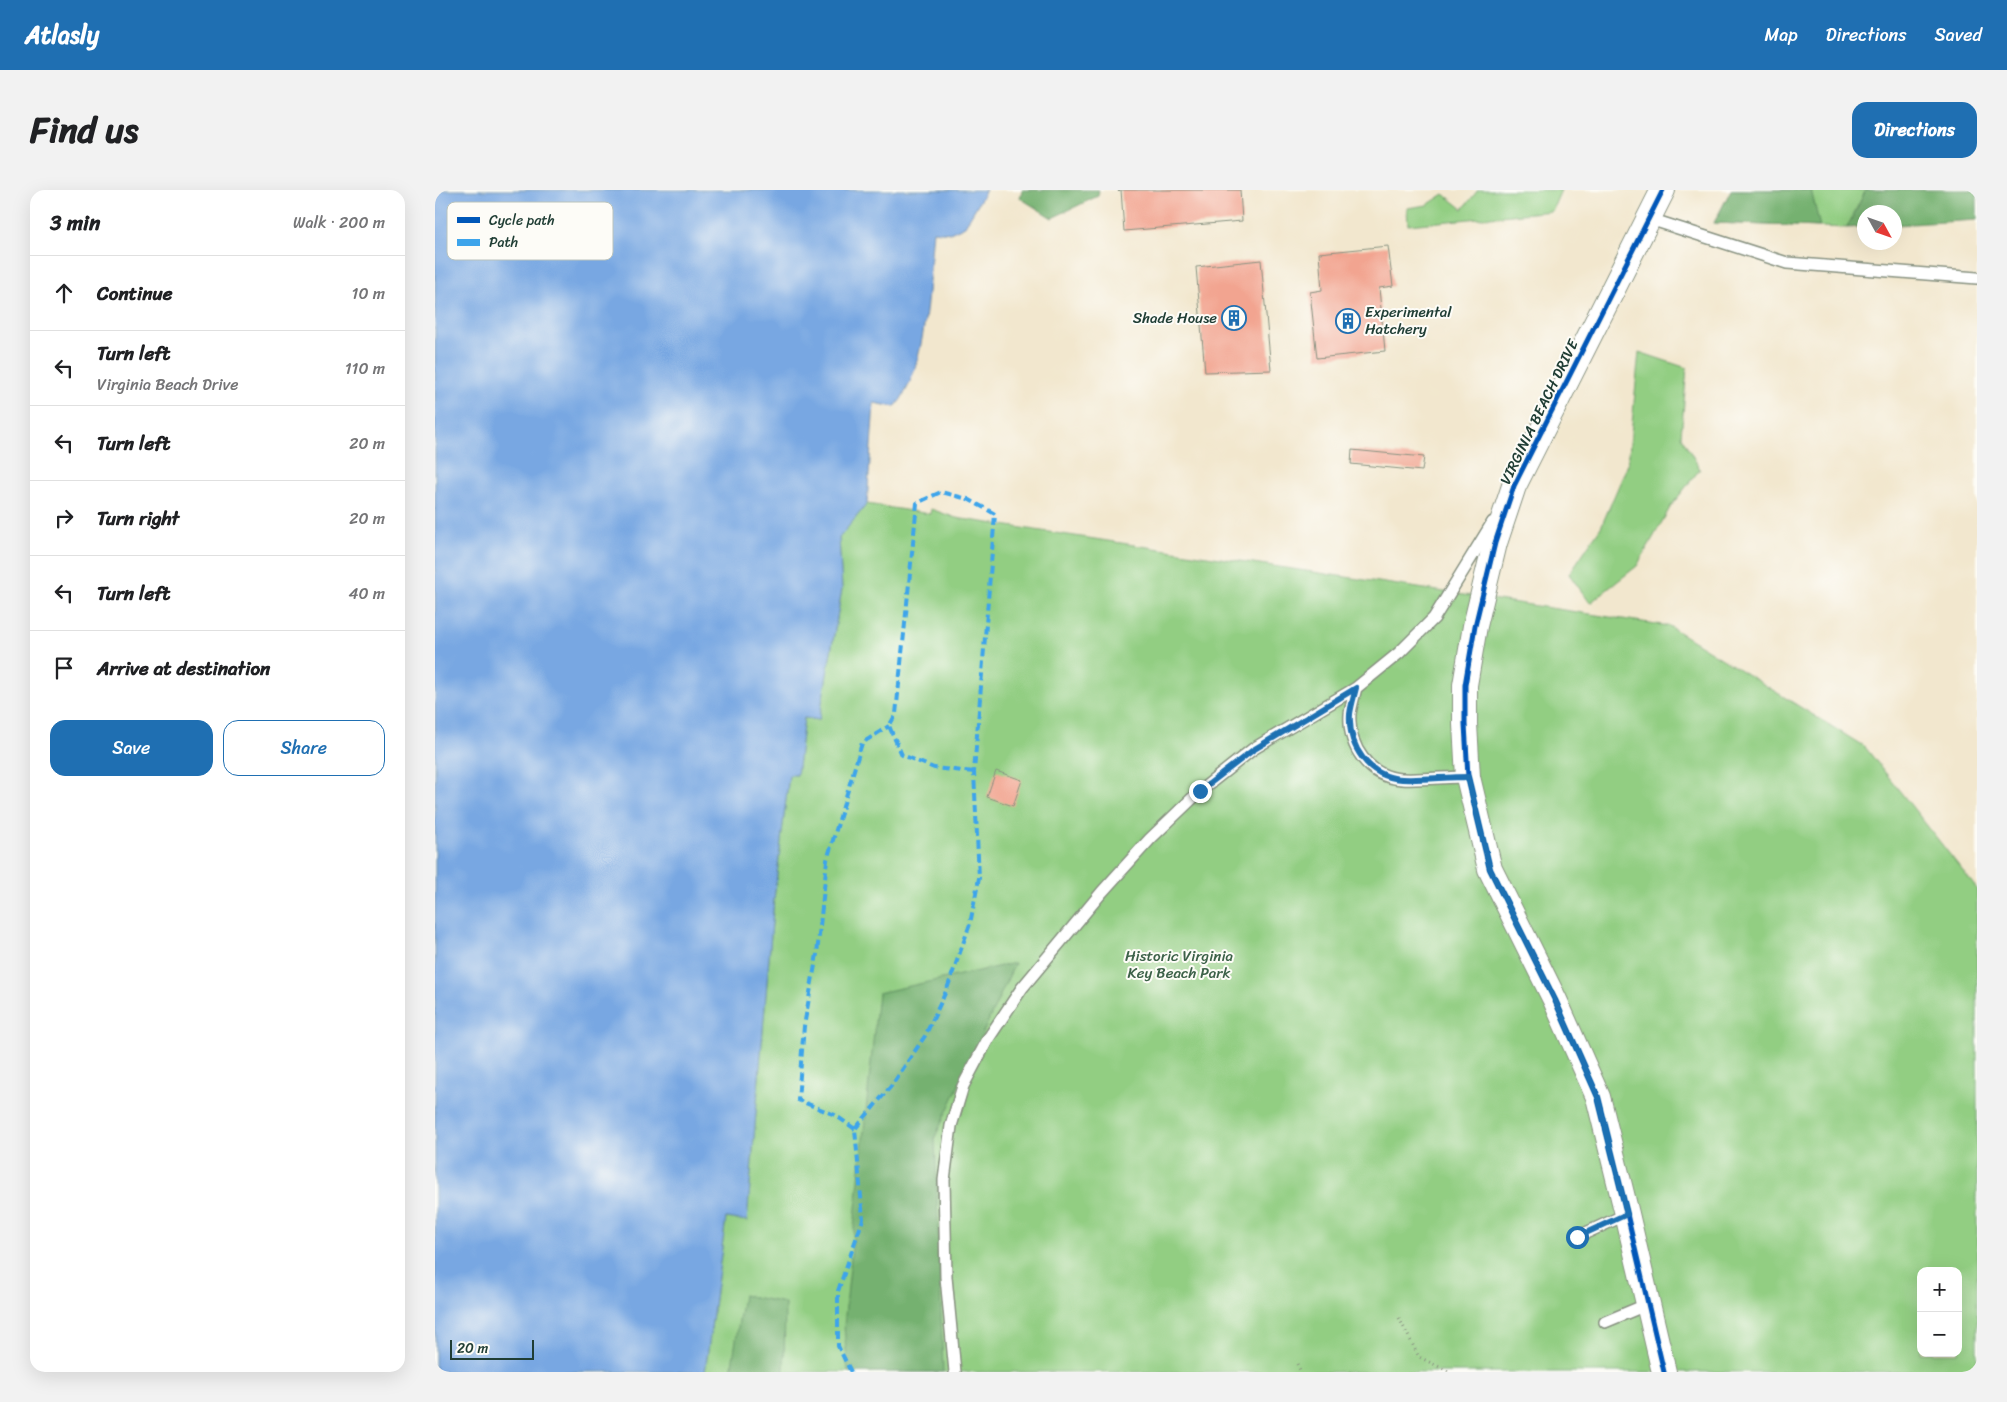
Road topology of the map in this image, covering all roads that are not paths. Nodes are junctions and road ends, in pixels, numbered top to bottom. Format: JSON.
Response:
{"nodes":[{"id":1,"x":1663,"y":190,"type":"edge"},
{"id":2,"x":1650,"y":219,"type":"junction"},
{"id":3,"x":1977,"y":278,"type":"edge"},
{"id":4,"x":1514,"y":486,"type":"junction"},
{"id":5,"x":1356,"y":688,"type":"junction"},
{"id":6,"x":1468,"y":777,"type":"junction"},
{"id":7,"x":1627,"y":1214,"type":"junction"},
{"id":8,"x":1577,"y":1237,"type":"dead end"},
{"id":9,"x":1648,"y":1304,"type":"junction"},
{"id":10,"x":1605,"y":1322,"type":"dead end"},
{"id":11,"x":955,"y":1372,"type":"edge"},
{"id":12,"x":1663,"y":1372,"type":"edge"}],
"edges":[{"from":1,"to":2,"type":"street","name":"VIRGINIA BEACH DRIVE"},
{"from":2,"to":3,"type":"lane"},
{"from":2,"to":4,"type":"street","name":"VIRGINIA BEACH DRIVE"},
{"from":4,"to":5,"type":"lane"},
{"from":4,"to":6,"type":"street","name":"VIRGINIA BEACH DRIVE"},
{"from":5,"to":6,"type":"lane"},
{"from":5,"to":11,"type":"lane"},
{"from":6,"to":7,"type":"street","name":"VIRGINIA BEACH DRIVE"},
{"from":7,"to":8,"type":"lane"},
{"from":7,"to":9,"type":"street","name":"VIRGINIA BEACH DRIVE"},
{"from":9,"to":10,"type":"lane"},
{"from":9,"to":12,"type":"street","name":"VIRGINIA BEACH DRIVE"}]}
